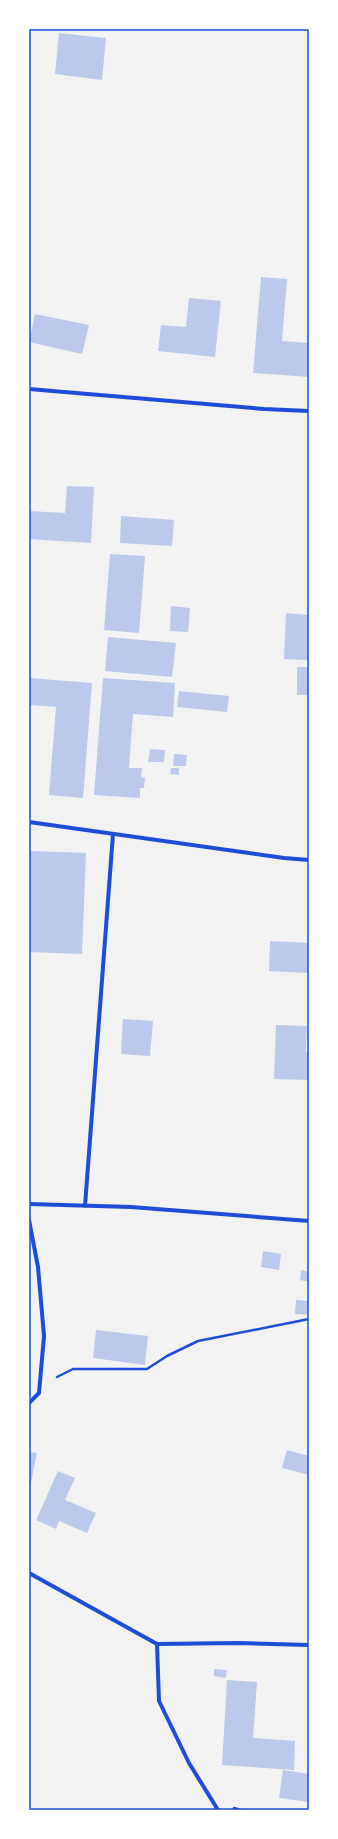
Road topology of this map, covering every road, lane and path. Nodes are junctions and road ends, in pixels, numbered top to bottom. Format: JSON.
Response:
{"nodes":[{"id":1,"x":29,"y":389,"type":"edge"},
{"id":2,"x":309,"y":411,"type":"edge"},
{"id":3,"x":29,"y":822,"type":"edge"},
{"id":4,"x":112,"y":834,"type":"junction"},
{"id":5,"x":309,"y":860,"type":"edge"},
{"id":6,"x":29,"y":1204,"type":"edge"},
{"id":7,"x":85,"y":1206,"type":"junction"},
{"id":8,"x":29,"y":1220,"type":"edge"},
{"id":9,"x":309,"y":1221,"type":"edge"},
{"id":10,"x":309,"y":1319,"type":"edge"},
{"id":11,"x":40,"y":1380,"type":"junction"},
{"id":12,"x":29,"y":1402,"type":"edge"},
{"id":13,"x":29,"y":1573,"type":"edge"},
{"id":14,"x":157,"y":1644,"type":"junction"},
{"id":15,"x":309,"y":1645,"type":"edge"},
{"id":16,"x":218,"y":1810,"type":"edge"}],
"edges":[{"from":1,"to":2,"type":"street"},
{"from":3,"to":4,"type":"street"},
{"from":4,"to":5,"type":"street"},
{"from":4,"to":7,"type":"street"},
{"from":6,"to":7,"type":"street"},
{"from":7,"to":9,"type":"street"},
{"from":8,"to":11,"type":"street"},
{"from":10,"to":11,"type":"path"},
{"from":11,"to":12,"type":"street"},
{"from":13,"to":14,"type":"street"},
{"from":14,"to":15,"type":"street"},
{"from":14,"to":16,"type":"street"}]}
